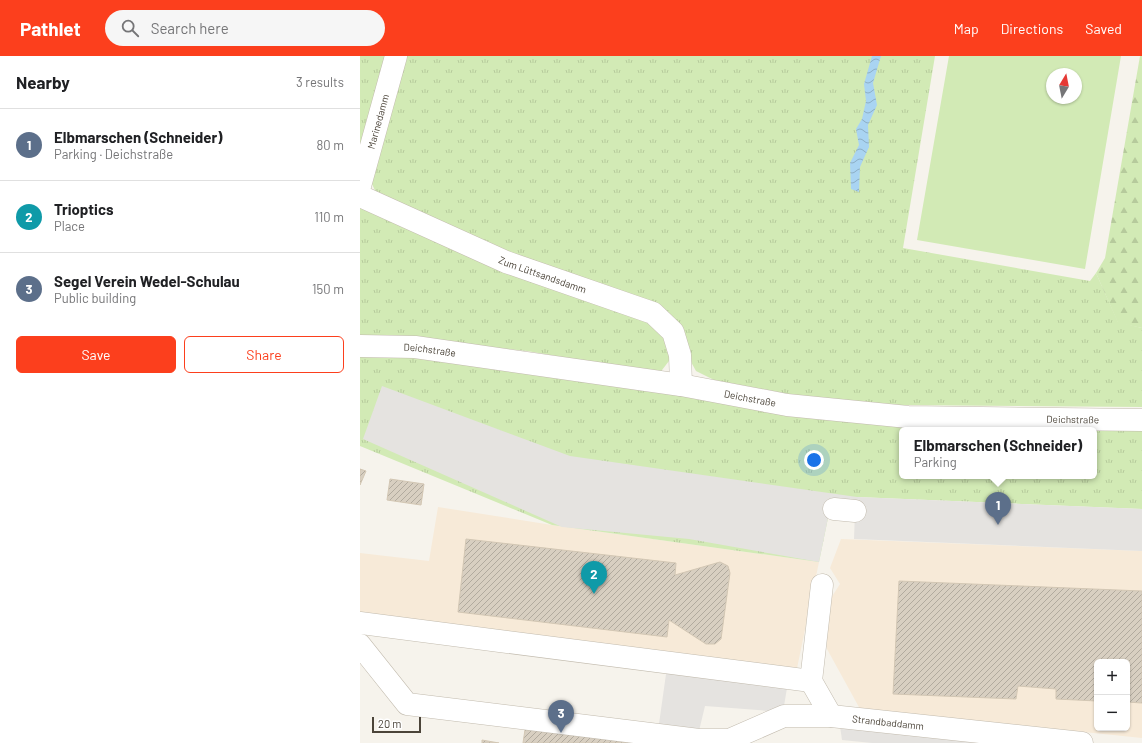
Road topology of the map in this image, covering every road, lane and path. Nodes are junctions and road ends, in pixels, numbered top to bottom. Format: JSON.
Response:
{"nodes":[{"id":1,"x":396,"y":56,"type":"edge"},
{"id":2,"x":360,"y":186,"type":"edge"},
{"id":3,"x":360,"y":196,"type":"edge"},
{"id":4,"x":360,"y":346,"type":"edge"},
{"id":5,"x":681,"y":385,"type":"junction"},
{"id":6,"x":1142,"y":420,"type":"edge"},
{"id":7,"x":822,"y":584,"type":"dead end"},
{"id":8,"x":360,"y":623,"type":"edge"},
{"id":9,"x":360,"y":645,"type":"edge"},
{"id":10,"x":811,"y":681,"type":"junction"},
{"id":11,"x":831,"y":716,"type":"junction"},
{"id":12,"x":728,"y":742,"type":"edge"},
{"id":13,"x":1082,"y":743,"type":"edge"}],
"edges":[{"from":1,"to":2,"type":"street","name":"Marinedamm"},
{"from":3,"to":5,"type":"street","name":"Zum Lüttsandsdamm"},
{"from":4,"to":5,"type":"street","name":"Deichstraße"},
{"from":5,"to":6,"type":"street","name":"Deichstraße"},
{"from":7,"to":10,"type":"street"},
{"from":8,"to":10,"type":"street"},
{"from":9,"to":12,"type":"street"},
{"from":10,"to":11,"type":"street"},
{"from":11,"to":12,"type":"street","name":"Strandbaddamm"},
{"from":11,"to":13,"type":"street","name":"Strandbaddamm"}]}
